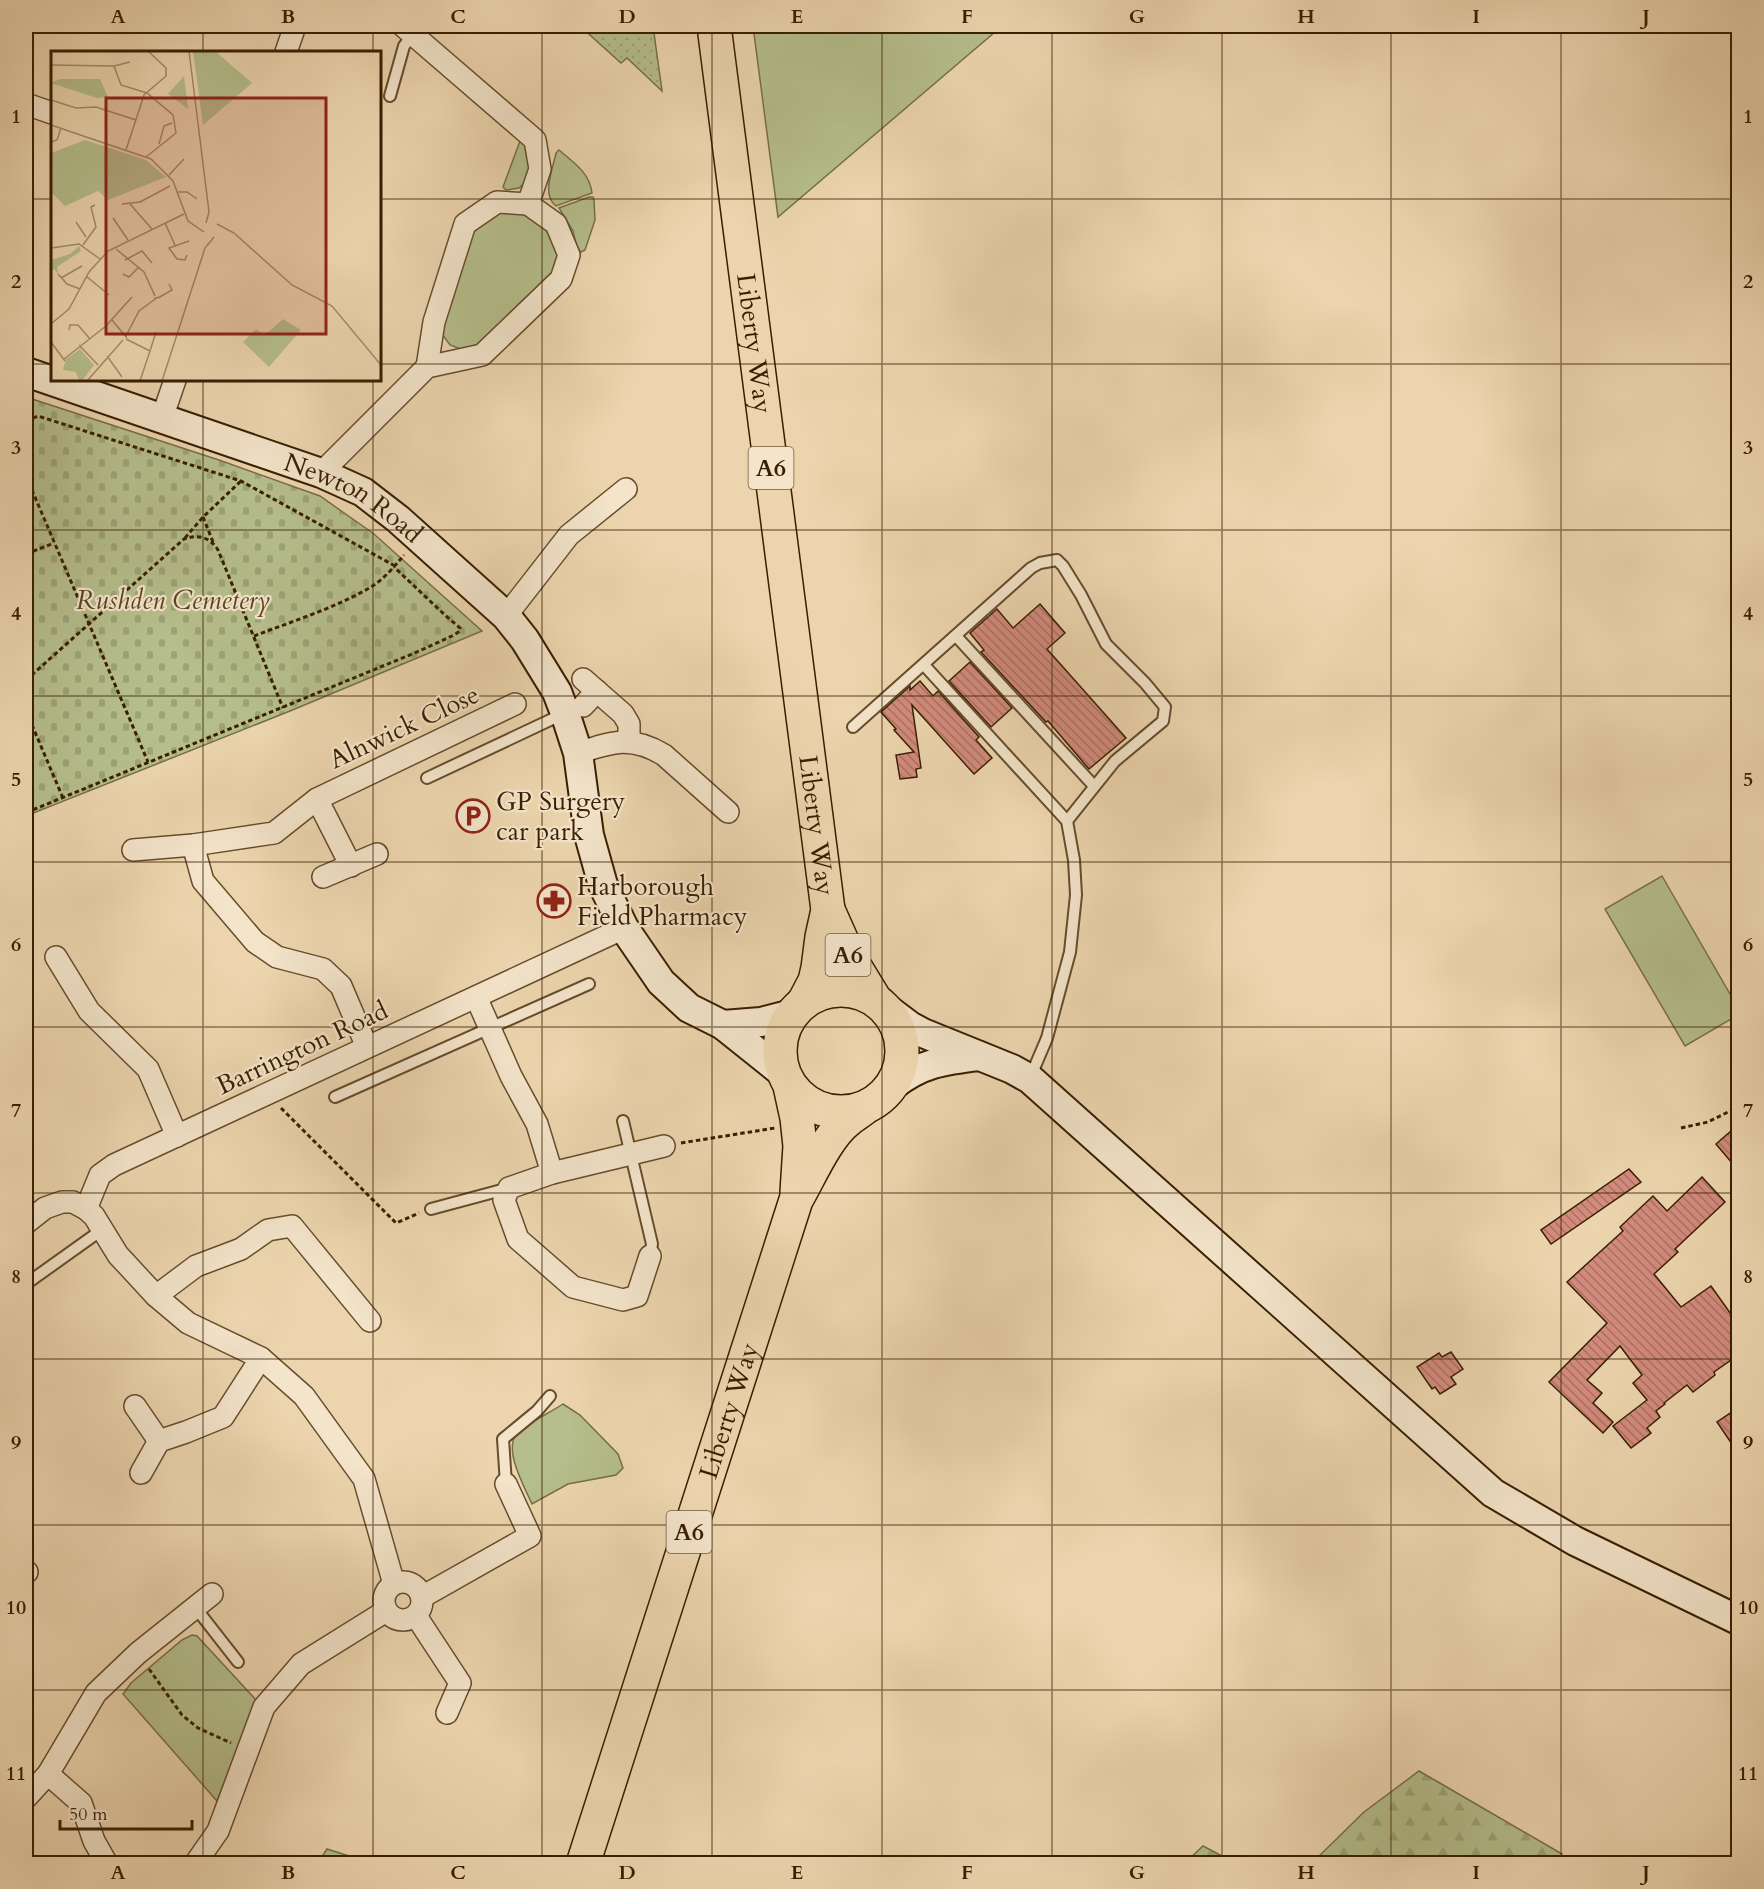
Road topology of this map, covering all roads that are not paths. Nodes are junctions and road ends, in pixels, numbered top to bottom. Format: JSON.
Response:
{"nodes":[{"id":1,"x":295,"y":26,"type":"edge"},
{"id":2,"x":714,"y":26,"type":"edge"},
{"id":3,"x":408,"y":30,"type":"edge"},
{"id":4,"x":286,"y":51,"type":"edge"},
{"id":5,"x":390,"y":96,"type":"dead end"},
{"id":6,"x":26,"y":104,"type":"edge"},
{"id":7,"x":51,"y":113,"type":"edge"},
{"id":8,"x":528,"y":204,"type":"junction"},
{"id":9,"x":427,"y":367,"type":"junction"},
{"id":10,"x":26,"y":372,"type":"edge"},
{"id":11,"x":51,"y":380,"type":"edge"},
{"id":12,"x":53,"y":381,"type":"edge"},
{"id":13,"x":175,"y":381,"type":"edge"},
{"id":14,"x":162,"y":418,"type":"junction"},
{"id":15,"x":321,"y":473,"type":"junction"},
{"id":16,"x":626,"y":489,"type":"dead end"},
{"id":17,"x":506,"y":615,"type":"junction"},
{"id":18,"x":956,"y":636,"type":"junction"},
{"id":19,"x":924,"y":665,"type":"junction"},
{"id":20,"x":582,"y":697,"type":"junction"},
{"id":21,"x":515,"y":704,"type":"dead end"},
{"id":22,"x":854,"y":727,"type":"dead end"},
{"id":23,"x":629,"y":742,"type":"junction"},
{"id":24,"x":578,"y":753,"type":"junction"},
{"id":25,"x":428,"y":778,"type":"dead end"},
{"id":26,"x":1094,"y":786,"type":"junction"},
{"id":27,"x":317,"y":799,"type":"junction"},
{"id":28,"x":728,"y":812,"type":"dead end"},
{"id":29,"x":1066,"y":821,"type":"junction"},
{"id":30,"x":193,"y":845,"type":"junction"},
{"id":31,"x":133,"y":850,"type":"dead end"},
{"id":32,"x":377,"y":854,"type":"dead end"},
{"id":33,"x":351,"y":866,"type":"junction"},
{"id":34,"x":323,"y":877,"type":"dead end"},
{"id":35,"x":828,"y":910,"type":"junction"},
{"id":36,"x":624,"y":928,"type":"junction"},
{"id":37,"x":56,"y":957,"type":"dead end"},
{"id":38,"x":588,"y":984,"type":"dead end"},
{"id":39,"x":476,"y":997,"type":"junction"},
{"id":40,"x":880,"y":1004,"type":"junction"},
{"id":41,"x":798,"y":1008,"type":"junction"},
{"id":42,"x":723,"y":1025,"type":"junction"},
{"id":43,"x":489,"y":1027,"type":"junction"},
{"id":44,"x":367,"y":1047,"type":"junction"},
{"id":45,"x":979,"y":1056,"type":"junction"},
{"id":46,"x":787,"y":1079,"type":"junction"},
{"id":47,"x":1030,"y":1079,"type":"junction"},
{"id":48,"x":892,"y":1086,"type":"junction"},
{"id":49,"x":335,"y":1097,"type":"dead end"},
{"id":50,"x":863,"y":1109,"type":"junction"},
{"id":51,"x":623,"y":1121,"type":"dead end"},
{"id":52,"x":177,"y":1136,"type":"junction"},
{"id":53,"x":664,"y":1146,"type":"road end"},
{"id":54,"x":630,"y":1154,"type":"junction"},
{"id":55,"x":552,"y":1173,"type":"junction"},
{"id":56,"x":509,"y":1188,"type":"junction"},
{"id":57,"x":796,"y":1200,"type":"junction"},
{"id":58,"x":86,"y":1209,"type":"junction"},
{"id":59,"x":431,"y":1209,"type":"road end"},
{"id":60,"x":26,"y":1223,"type":"edge"},
{"id":61,"x":103,"y":1229,"type":"junction"},
{"id":62,"x":650,"y":1256,"type":"joint"},
{"id":63,"x":26,"y":1284,"type":"edge"},
{"id":64,"x":156,"y":1296,"type":"junction"},
{"id":65,"x":370,"y":1321,"type":"dead end"},
{"id":66,"x":261,"y":1358,"type":"junction"},
{"id":67,"x":550,"y":1396,"type":"dead end"},
{"id":68,"x":135,"y":1406,"type":"dead end"},
{"id":69,"x":159,"y":1441,"type":"junction"},
{"id":70,"x":141,"y":1473,"type":"dead end"},
{"id":71,"x":506,"y":1484,"type":"joint"},
{"id":72,"x":394,"y":1584,"type":"junction"},
{"id":73,"x":212,"y":1594,"type":"dead end"},
{"id":74,"x":419,"y":1606,"type":"junction"},
{"id":75,"x":195,"y":1607,"type":"junction"},
{"id":76,"x":386,"y":1611,"type":"junction"},
{"id":77,"x":1738,"y":1620,"type":"edge"},
{"id":78,"x":238,"y":1662,"type":"dead end"},
{"id":79,"x":447,"y":1713,"type":"dead end"},
{"id":80,"x":48,"y":1774,"type":"junction"},
{"id":81,"x":26,"y":1798,"type":"edge"},
{"id":82,"x":107,"y":1863,"type":"edge"},
{"id":83,"x":195,"y":1863,"type":"edge"},
{"id":84,"x":583,"y":1863,"type":"edge"}],
"edges":[{"from":1,"to":4,"type":"street"},
{"from":2,"to":35,"type":"highway","name":"Liberty Way","number":"A6"},
{"from":3,"to":5,"type":"lane"},
{"from":3,"to":8,"type":"street"},
{"from":6,"to":7,"type":"street"},
{"from":8,"to":9,"type":"street"},
{"from":8,"to":9,"type":"street"},
{"from":9,"to":15,"type":"street"},
{"from":10,"to":11,"type":"street","name":"Newton Road"},
{"from":12,"to":14,"type":"street","name":"Newton Road"},
{"from":13,"to":14,"type":"street"},
{"from":14,"to":15,"type":"street","name":"Newton Road"},
{"from":15,"to":17,"type":"street","name":"Newton Road"},
{"from":16,"to":17,"type":"street"},
{"from":17,"to":20,"type":"street","name":"Newton Road"},
{"from":18,"to":19,"type":"lane"},
{"from":18,"to":26,"type":"lane"},
{"from":18,"to":26,"type":"lane"},
{"from":19,"to":22,"type":"lane"},
{"from":19,"to":29,"type":"lane"},
{"from":20,"to":23,"type":"street","name":"Newton Road"},
{"from":20,"to":24,"type":"street","name":"Newton Road"},
{"from":20,"to":25,"type":"lane"},
{"from":21,"to":27,"type":"street","name":"Alnwick Close"},
{"from":23,"to":24,"type":"street"},
{"from":23,"to":28,"type":"street"},
{"from":24,"to":36,"type":"street","name":"Newton Road"},
{"from":26,"to":29,"type":"lane"},
{"from":27,"to":30,"type":"street","name":"Alnwick Close"},
{"from":27,"to":33,"type":"street","name":"Alnwick Close"},
{"from":29,"to":47,"type":"lane"},
{"from":30,"to":31,"type":"street","name":"Alnwick Close"},
{"from":30,"to":44,"type":"street"},
{"from":32,"to":33,"type":"street"},
{"from":33,"to":34,"type":"street"},
{"from":35,"to":40,"type":"highway","name":"Liberty Way","number":"A6"},
{"from":35,"to":41,"type":"highway","name":"Liberty Way","number":"A6"},
{"from":36,"to":39,"type":"street","name":"Barrington Road"},
{"from":36,"to":42,"type":"street","name":"Newton Road"},
{"from":37,"to":52,"type":"street"},
{"from":38,"to":43,"type":"lane"},
{"from":39,"to":43,"type":"street"},
{"from":39,"to":44,"type":"street","name":"Barrington Road"},
{"from":40,"to":41,"type":"highway"},
{"from":40,"to":45,"type":"street"},
{"from":40,"to":48,"type":"highway"},
{"from":41,"to":42,"type":"street"},
{"from":41,"to":46,"type":"highway"},
{"from":42,"to":46,"type":"street","name":"Newton Road"},
{"from":43,"to":49,"type":"lane"},
{"from":43,"to":55,"type":"street"},
{"from":44,"to":52,"type":"street","name":"Barrington Road"},
{"from":45,"to":47,"type":"street"},
{"from":45,"to":48,"type":"street"},
{"from":46,"to":50,"type":"highway"},
{"from":46,"to":57,"type":"highway","name":"Liberty Way","number":"A6"},
{"from":47,"to":77,"type":"street"},
{"from":48,"to":50,"type":"highway"},
{"from":50,"to":57,"type":"highway","name":"Liberty Way","number":"A6"},
{"from":51,"to":54,"type":"lane"},
{"from":52,"to":58,"type":"street","name":"Barrington Road"},
{"from":53,"to":54,"type":"street"},
{"from":54,"to":55,"type":"street"},
{"from":54,"to":62,"type":"lane"},
{"from":55,"to":56,"type":"street"},
{"from":56,"to":59,"type":"lane"},
{"from":56,"to":62,"type":"street"},
{"from":57,"to":84,"type":"highway","name":"Liberty Way","number":"A6"},
{"from":58,"to":60,"type":"street"},
{"from":58,"to":61,"type":"street"},
{"from":61,"to":63,"type":"lane"},
{"from":61,"to":64,"type":"street"},
{"from":64,"to":65,"type":"street"},
{"from":64,"to":66,"type":"street"},
{"from":66,"to":69,"type":"street"},
{"from":66,"to":72,"type":"street"},
{"from":67,"to":71,"type":"lane"},
{"from":68,"to":69,"type":"street"},
{"from":69,"to":70,"type":"street"},
{"from":71,"to":74,"type":"street"},
{"from":72,"to":74,"type":"street"},
{"from":72,"to":76,"type":"street"},
{"from":73,"to":75,"type":"street"},
{"from":74,"to":76,"type":"street"},
{"from":74,"to":79,"type":"street"},
{"from":75,"to":78,"type":"lane"},
{"from":75,"to":80,"type":"street"},
{"from":76,"to":83,"type":"street"},
{"from":80,"to":81,"type":"street"},
{"from":80,"to":82,"type":"street"}]}
